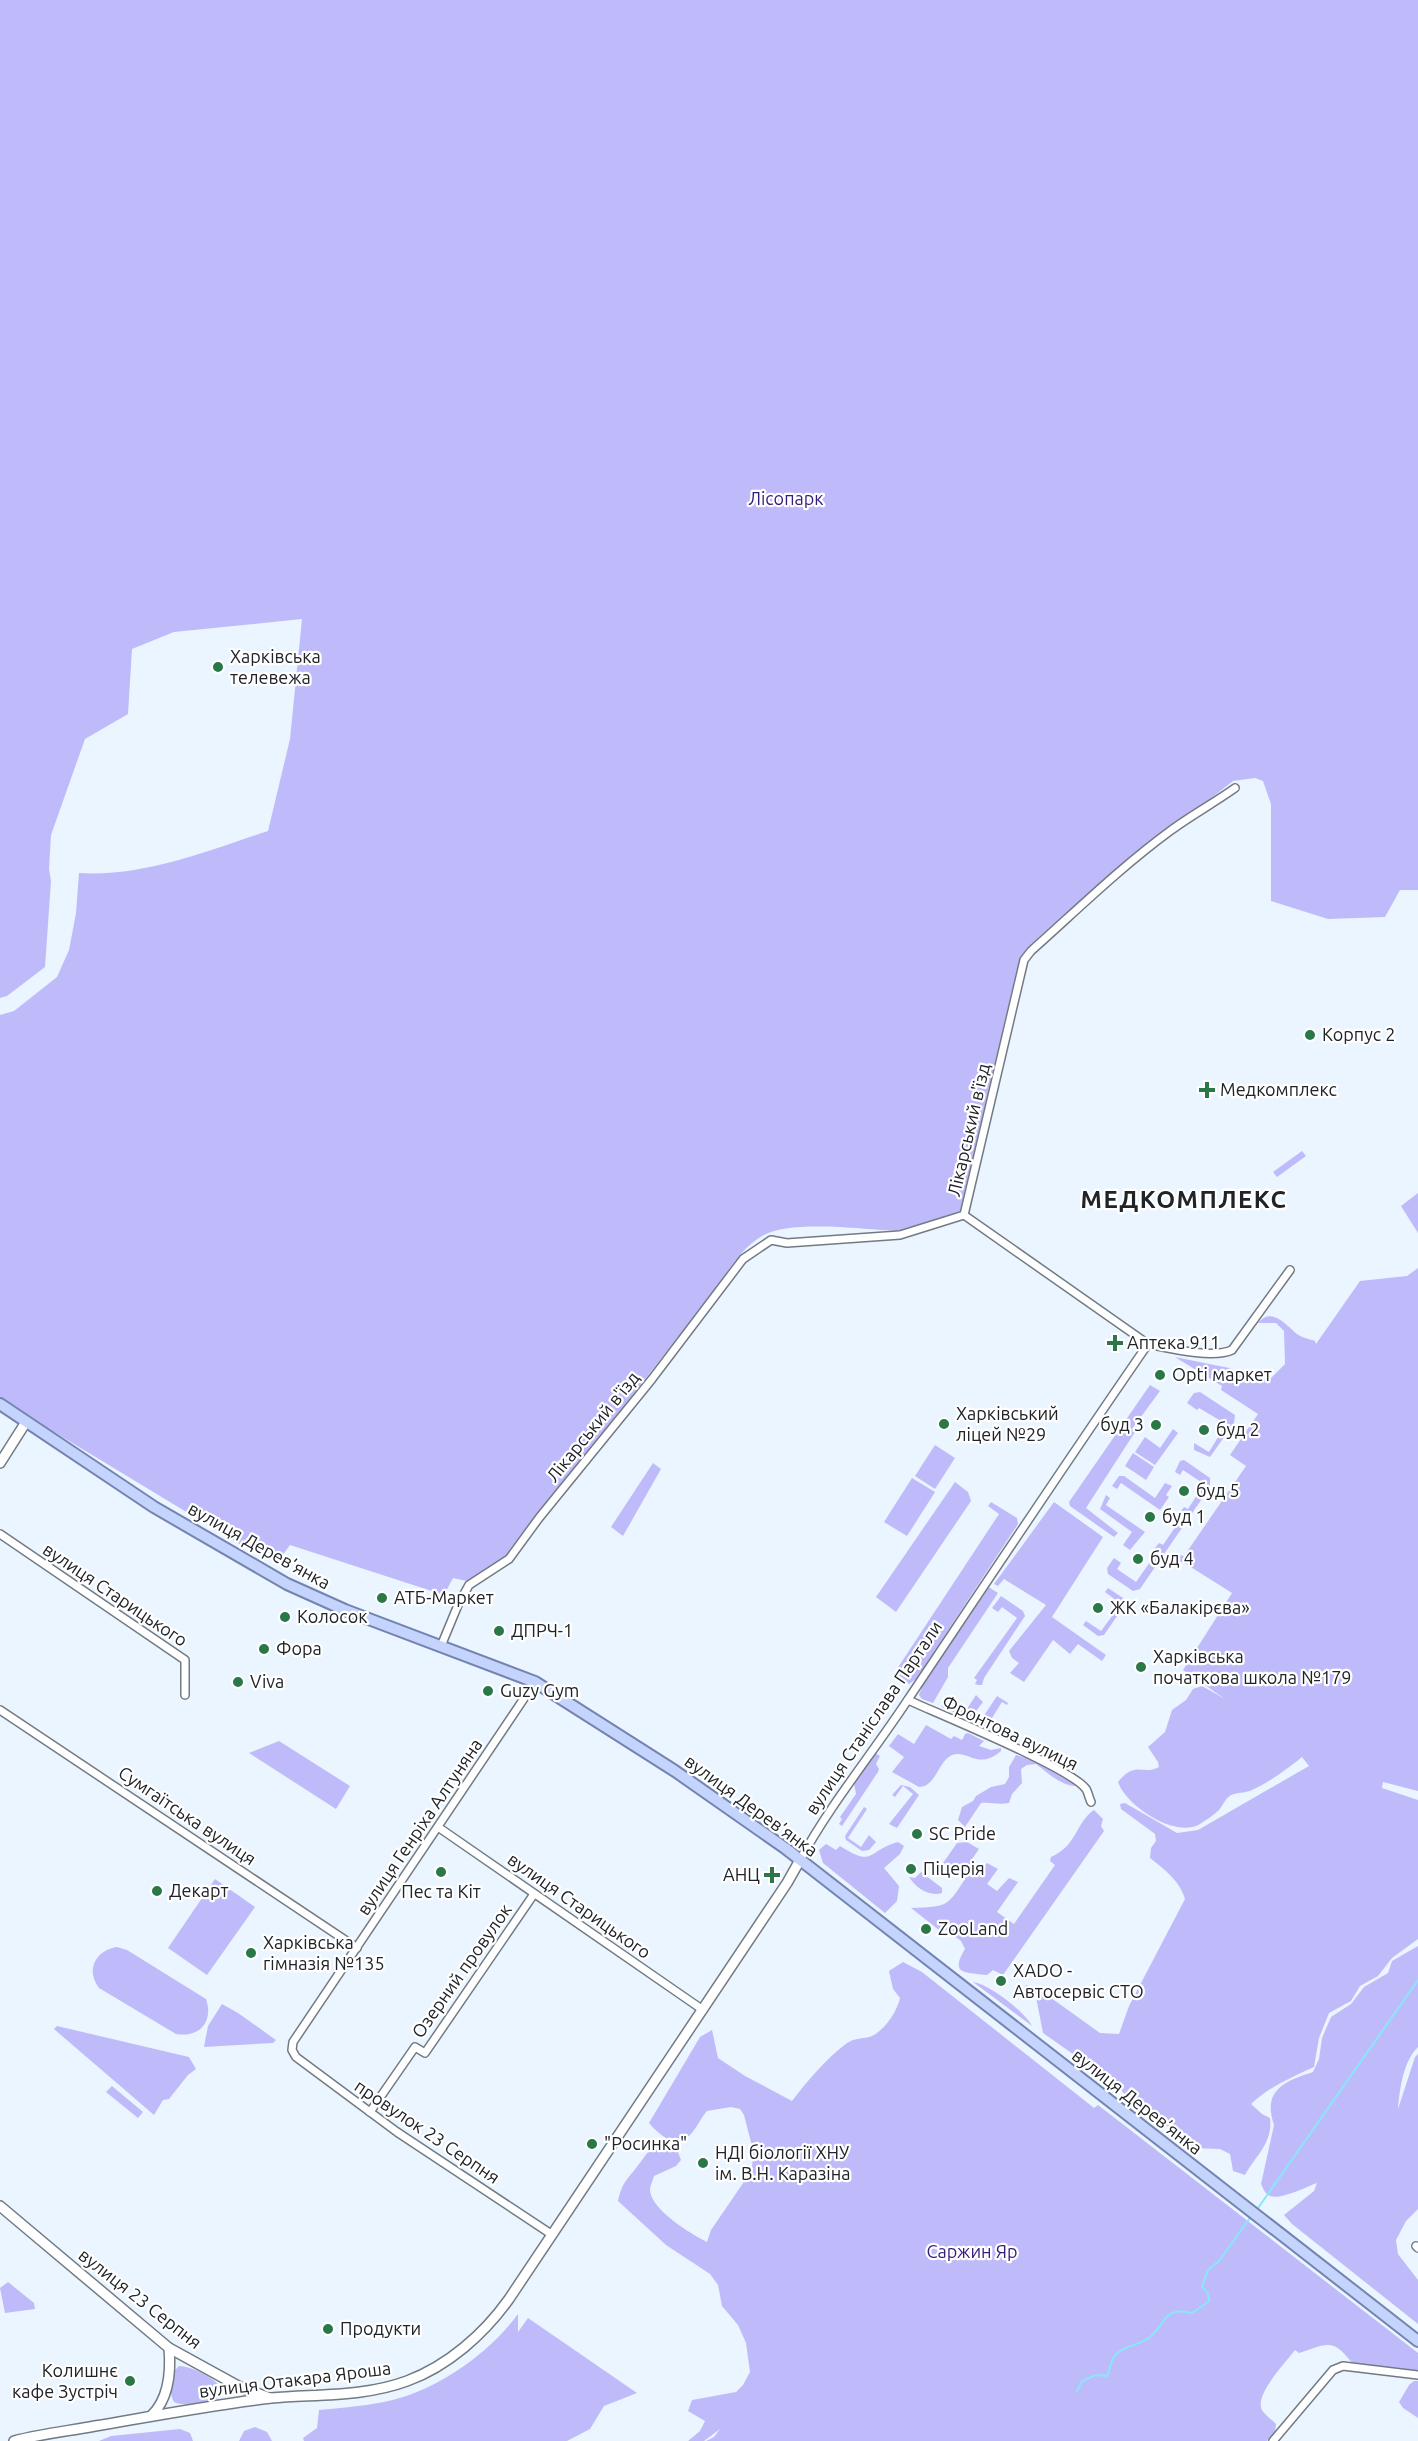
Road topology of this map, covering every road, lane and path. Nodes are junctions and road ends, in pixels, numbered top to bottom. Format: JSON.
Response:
{"nodes":[{"id":1,"x":1235,"y":788,"type":"dead end"},
{"id":2,"x":964,"y":1215,"type":"junction"},
{"id":3,"x":1290,"y":1270,"type":"dead end"},
{"id":4,"x":1148,"y":1344,"type":"junction"},
{"id":5,"x":0,"y":1404,"type":"edge"},
{"id":6,"x":26,"y":1422,"type":"junction"},
{"id":7,"x":0,"y":1463,"type":"edge"},
{"id":8,"x":0,"y":1534,"type":"edge"},
{"id":9,"x":441,"y":1646,"type":"junction"},
{"id":10,"x":535,"y":1682,"type":"junction"},
{"id":11,"x":186,"y":1695,"type":"dead end"},
{"id":12,"x":908,"y":1700,"type":"junction"},
{"id":13,"x":0,"y":1710,"type":"edge"},
{"id":14,"x":1091,"y":1802,"type":"dead end"},
{"id":15,"x":438,"y":1827,"type":"junction"},
{"id":16,"x":800,"y":1860,"type":"junction"},
{"id":17,"x":534,"y":1894,"type":"junction"},
{"id":18,"x":357,"y":1948,"type":"junction"},
{"id":19,"x":703,"y":2010,"type":"junction"},
{"id":20,"x":292,"y":2050,"type":"joint"},
{"id":21,"x":370,"y":2112,"type":"junction"},
{"id":22,"x":0,"y":2206,"type":"edge"},
{"id":23,"x":551,"y":2234,"type":"junction"},
{"id":24,"x":1418,"y":2341,"type":"edge"},
{"id":25,"x":169,"y":2348,"type":"junction"},
{"id":26,"x":1418,"y":2375,"type":"edge"},
{"id":27,"x":272,"y":2398,"type":"junction"},
{"id":28,"x":152,"y":2415,"type":"junction"},
{"id":29,"x":14,"y":2441,"type":"edge"},
{"id":30,"x":1273,"y":2441,"type":"edge"}],
"edges":[{"from":1,"to":2,"type":"street","name":"Лікарський в'їзд"},
{"from":2,"to":4,"type":"street"},
{"from":2,"to":9,"type":"street","name":"Лікарський в'їзд"},
{"from":3,"to":4,"type":"street"},
{"from":4,"to":12,"type":"street","name":"вулиця Станіслава Партали"},
{"from":5,"to":6,"type":"main road","name":"вулиця Дерев’янка"},
{"from":6,"to":7,"type":"street"},
{"from":6,"to":9,"type":"main road","name":"вулиця Дерев’янка"},
{"from":8,"to":11,"type":"street","name":"вулиця Старицького"},
{"from":9,"to":10,"type":"main road","name":"вулиця Дерев’янка"},
{"from":10,"to":15,"type":"street","name":"вулиця Генріха Алтуняна"},
{"from":10,"to":16,"type":"main road","name":"вулиця Дерев’янка"},
{"from":12,"to":14,"type":"street","name":"Фронтова вулиця"},
{"from":12,"to":16,"type":"street","name":"вулиця Станіслава Партали"},
{"from":13,"to":18,"type":"street","name":"Сумгаїтська вулиця"},
{"from":15,"to":17,"type":"street","name":"вулиця Старицького"},
{"from":15,"to":18,"type":"street","name":"вулиця Генріха Алтуняна"},
{"from":16,"to":19,"type":"street","name":"вулиця Станіслава Партали"},
{"from":16,"to":24,"type":"main road","name":"вулиця Дерев’янка"},
{"from":17,"to":19,"type":"street","name":"вулиця Старицького"},
{"from":17,"to":21,"type":"street","name":"Озерний провулок"},
{"from":18,"to":20,"type":"street","name":"вулиця Генріха Алтуняна"},
{"from":19,"to":23,"type":"street","name":"вулиця Станіслава Партали"},
{"from":20,"to":21,"type":"street","name":"провулок 23 Серпня"},
{"from":21,"to":23,"type":"street","name":"провулок 23 Серпня"},
{"from":22,"to":25,"type":"street","name":"вулиця 23 Серпня"},
{"from":23,"to":27,"type":"street","name":"вулиця Отакара Яроша"},
{"from":25,"to":27,"type":"street","name":"вулиця 23 Серпня"},
{"from":25,"to":28,"type":"street"},
{"from":26,"to":30,"type":"street"},
{"from":27,"to":28,"type":"street","name":"вулиця Отакара Яроша"},
{"from":28,"to":29,"type":"street","name":"вулиця Отакара Яроша"}]}
